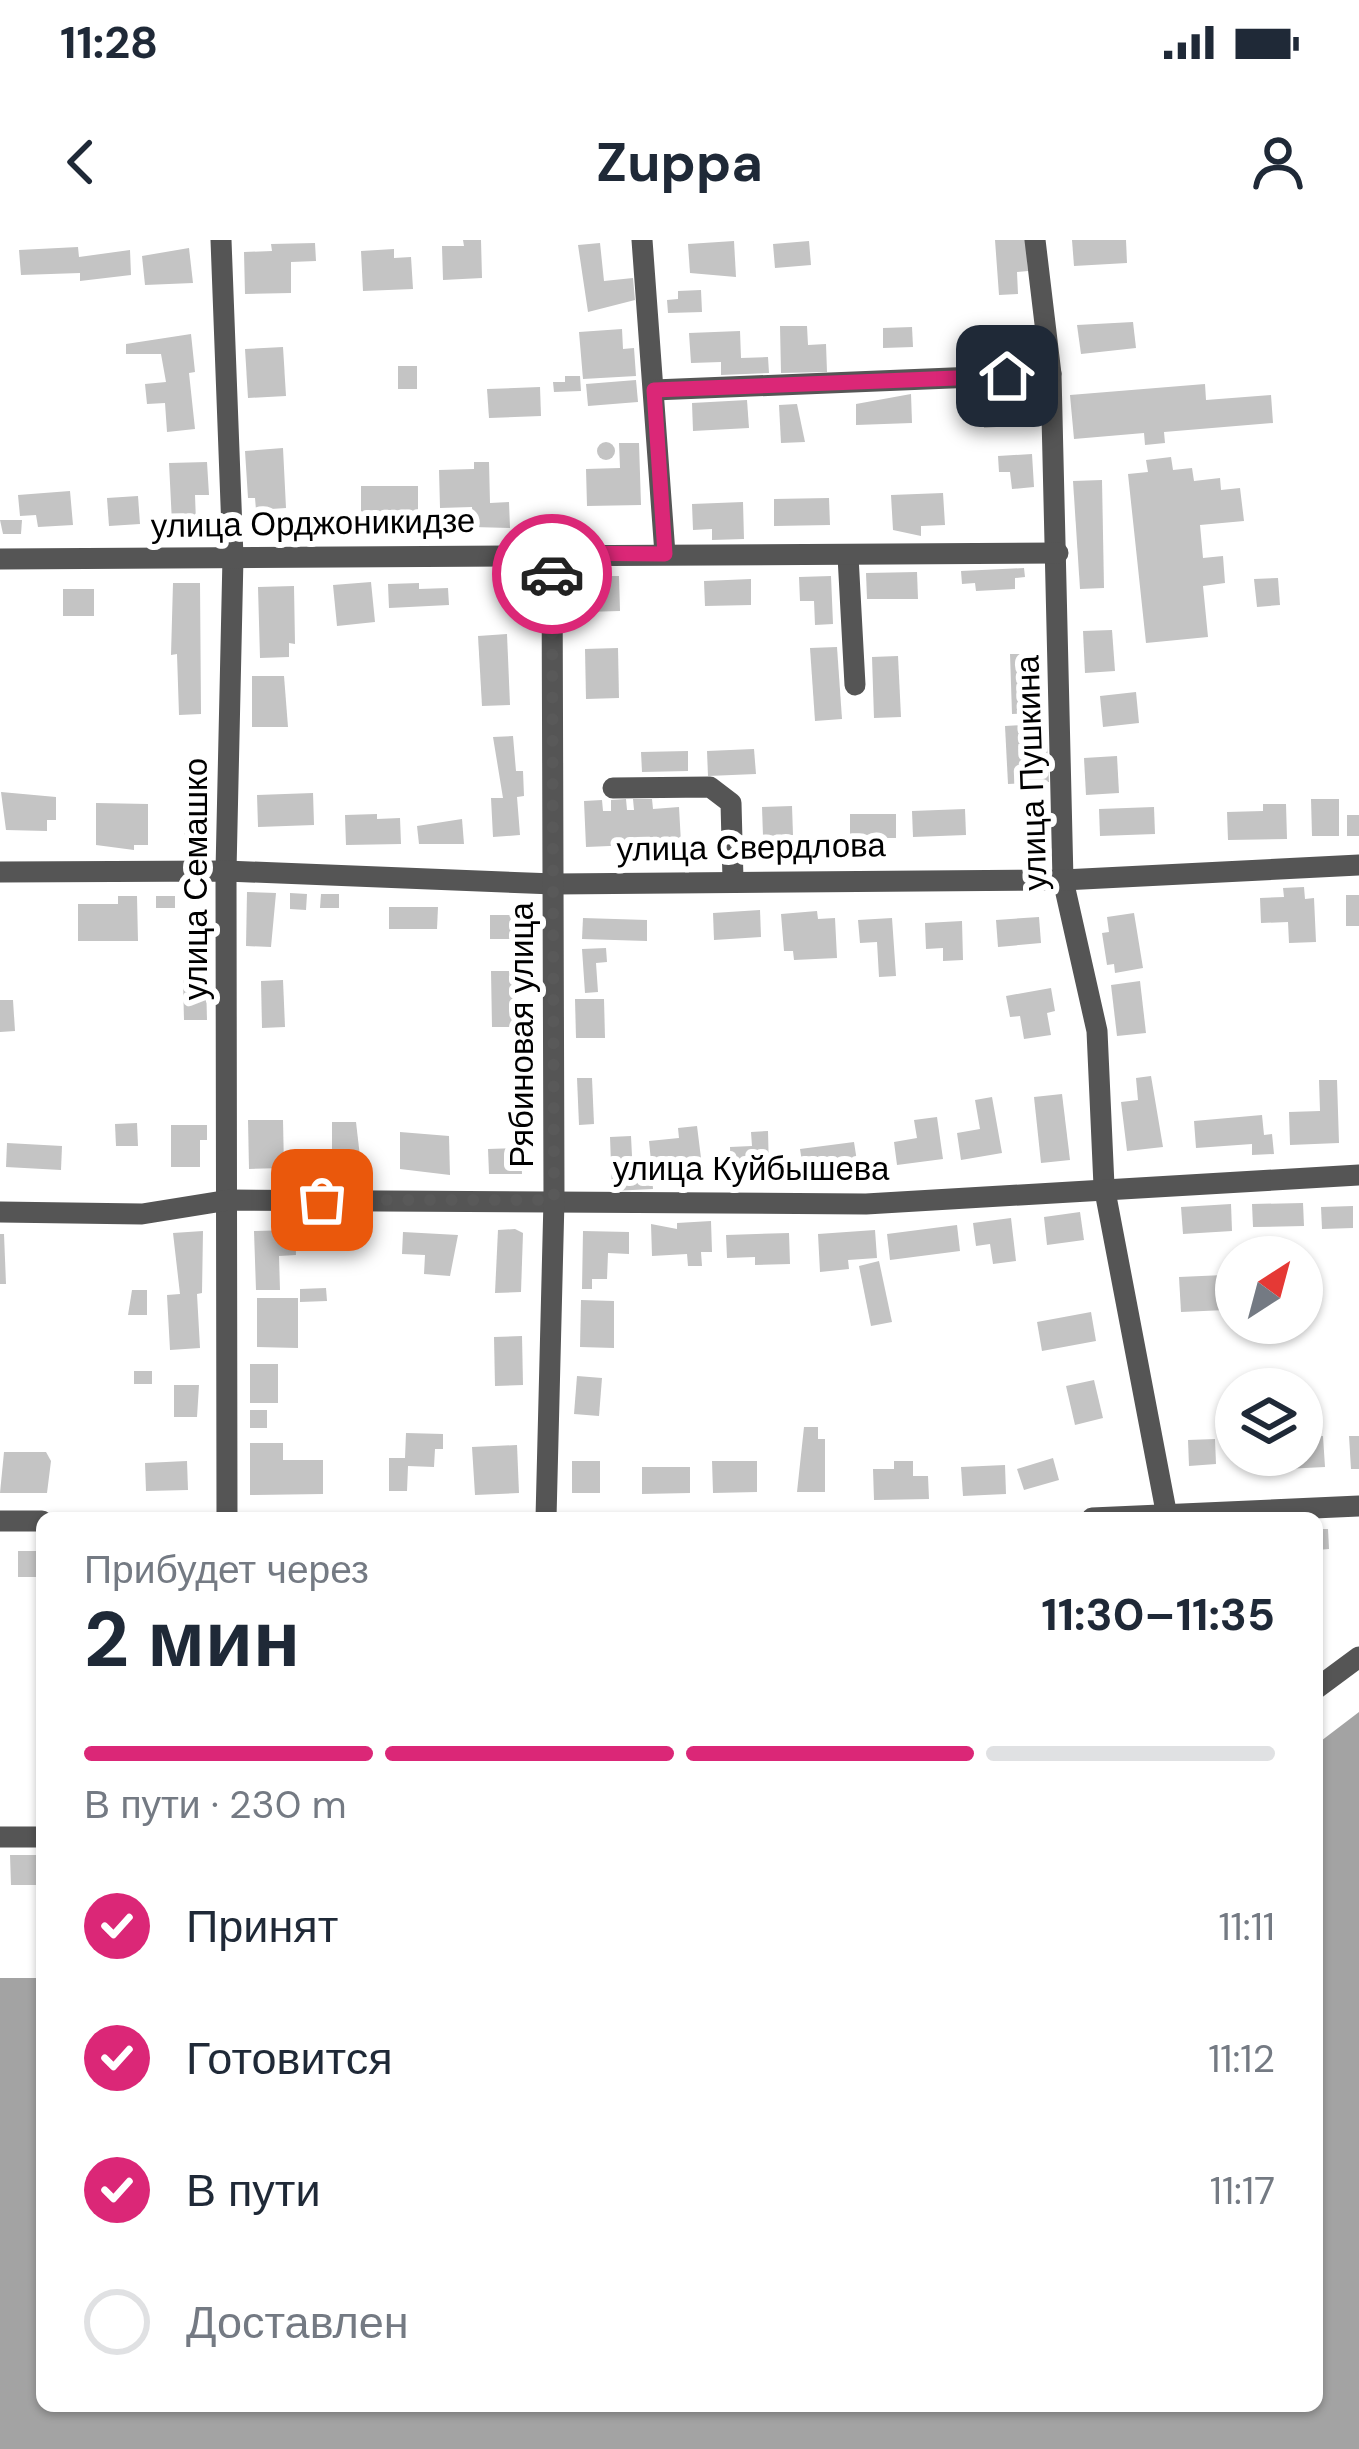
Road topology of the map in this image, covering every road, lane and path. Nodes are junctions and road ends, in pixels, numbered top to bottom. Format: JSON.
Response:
{"nodes":[{"id":1,"x":221,"y":240,"type":"edge"},
{"id":2,"x":642,"y":240,"type":"edge"},
{"id":3,"x":1035,"y":240,"type":"edge"},
{"id":4,"x":1051,"y":374,"type":"junction"},
{"id":5,"x":654,"y":390,"type":"junction"},
{"id":6,"x":552,"y":553,"type":"junction"},
{"id":7,"x":1058,"y":553,"type":"junction"},
{"id":8,"x":665,"y":554,"type":"junction"},
{"id":9,"x":848,"y":556,"type":"junction"},
{"id":10,"x":233,"y":557,"type":"junction"},
{"id":11,"x":0,"y":559,"type":"edge"},
{"id":12,"x":855,"y":685,"type":"dead end"},
{"id":13,"x":614,"y":788,"type":"dead end"},
{"id":14,"x":1359,"y":865,"type":"edge"},
{"id":15,"x":226,"y":871,"type":"junction"},
{"id":16,"x":0,"y":872,"type":"edge"},
{"id":17,"x":733,"y":880,"type":"junction"},
{"id":18,"x":1064,"y":880,"type":"junction"},
{"id":19,"x":554,"y":884,"type":"junction"},
{"id":20,"x":1359,"y":1175,"type":"edge"},
{"id":21,"x":1104,"y":1186,"type":"junction"},
{"id":22,"x":229,"y":1200,"type":"junction"},
{"id":23,"x":554,"y":1200,"type":"junction"},
{"id":24,"x":0,"y":1212,"type":"edge"},
{"id":25,"x":1359,"y":1506,"type":"edge"},
{"id":26,"x":1166,"y":1511,"type":"junction"},
{"id":27,"x":227,"y":1512,"type":"edge"},
{"id":28,"x":547,"y":1512,"type":"edge"},
{"id":29,"x":1155,"y":1512,"type":"edge"},
{"id":30,"x":0,"y":1521,"type":"edge"},
{"id":31,"x":36,"y":1521,"type":"edge"},
{"id":32,"x":1359,"y":1657,"type":"edge"},
{"id":33,"x":1323,"y":1684,"type":"edge"},
{"id":34,"x":0,"y":1837,"type":"edge"},
{"id":35,"x":36,"y":1837,"type":"edge"}],
"edges":[{"from":1,"to":10,"type":"street","name":"улица Семашко"},
{"from":2,"to":5,"type":"street"},
{"from":3,"to":4,"type":"street","name":"улица Пушкина"},
{"from":4,"to":5,"type":"street"},
{"from":4,"to":7,"type":"street","name":"улица Пушкина"},
{"from":5,"to":8,"type":"street"},
{"from":6,"to":8,"type":"street","name":"улица Орджоникидзе"},
{"from":6,"to":10,"type":"street","name":"улица Орджоникидзе"},
{"from":6,"to":19,"type":"street","name":"Рябиновая улица"},
{"from":7,"to":9,"type":"street","name":"улица Орджоникидзе"},
{"from":7,"to":18,"type":"street","name":"улица Пушкина"},
{"from":8,"to":9,"type":"street","name":"улица Орджоникидзе"},
{"from":9,"to":12,"type":"street"},
{"from":10,"to":11,"type":"street","name":"улица Орджоникидзе"},
{"from":10,"to":15,"type":"street","name":"улица Семашко"},
{"from":13,"to":17,"type":"street"},
{"from":14,"to":18,"type":"street","name":"улица Свердлова"},
{"from":15,"to":16,"type":"street","name":"улица Свердлова"},
{"from":15,"to":19,"type":"street","name":"улица Свердлова"},
{"from":15,"to":22,"type":"street","name":"улица Семашко"},
{"from":17,"to":18,"type":"street","name":"улица Свердлова"},
{"from":17,"to":19,"type":"street","name":"улица Свердлова"},
{"from":18,"to":21,"type":"street","name":"улица Пушкина"},
{"from":19,"to":23,"type":"street","name":"Рябиновая улица"},
{"from":20,"to":21,"type":"street","name":"улица Куйбышева"},
{"from":21,"to":23,"type":"street","name":"улица Куйбышева"},
{"from":21,"to":26,"type":"street","name":"улица Пушкина"},
{"from":22,"to":23,"type":"street","name":"улица Куйбышева"},
{"from":22,"to":24,"type":"street","name":"улица Куйбышева"},
{"from":22,"to":27,"type":"street","name":"улица Семашко"},
{"from":23,"to":28,"type":"street","name":"Рябиновая улица"},
{"from":25,"to":26,"type":"street"},
{"from":26,"to":29,"type":"street"},
{"from":30,"to":31,"type":"street"},
{"from":32,"to":33,"type":"street"},
{"from":34,"to":35,"type":"street"}]}
